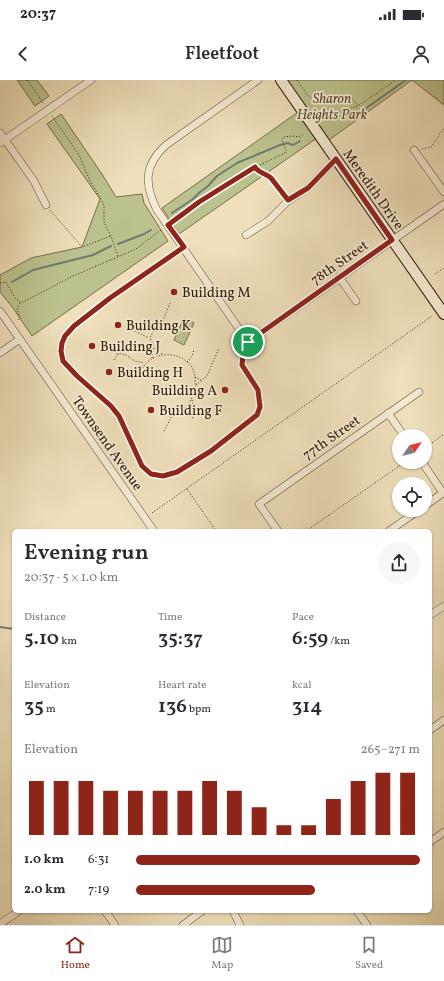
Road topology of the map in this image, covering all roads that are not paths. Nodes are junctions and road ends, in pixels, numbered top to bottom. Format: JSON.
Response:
{"nodes":[{"id":1,"x":91,"y":80,"type":"edge"},
{"id":2,"x":258,"y":80,"type":"edge"},
{"id":3,"x":281,"y":80,"type":"edge"},
{"id":4,"x":0,"y":133,"type":"edge"},
{"id":5,"x":2,"y":142,"type":"edge"},
{"id":6,"x":414,"y":150,"type":"road end"},
{"id":7,"x":336,"y":159,"type":"junction"},
{"id":8,"x":444,"y":192,"type":"edge"},
{"id":9,"x":444,"y":204,"type":"edge"},
{"id":10,"x":46,"y":205,"type":"road end"},
{"id":11,"x":246,"y":235,"type":"dead end"},
{"id":12,"x":392,"y":240,"type":"junction"},
{"id":13,"x":184,"y":247,"type":"junction"},
{"id":14,"x":339,"y":277,"type":"junction"},
{"id":15,"x":356,"y":301,"type":"dead end"},
{"id":16,"x":0,"y":311,"type":"edge"},
{"id":17,"x":444,"y":314,"type":"edge"},
{"id":18,"x":20,"y":339,"type":"junction"},
{"id":19,"x":248,"y":342,"type":"junction"},
{"id":20,"x":0,"y":353,"type":"edge"},
{"id":21,"x":419,"y":392,"type":"dead end"},
{"id":22,"x":388,"y":413,"type":"junction"},
{"id":23,"x":399,"y":429,"type":"edge"},
{"id":24,"x":427,"y":469,"type":"edge"},
{"id":25,"x":444,"y":493,"type":"edge"},
{"id":26,"x":432,"y":501,"type":"edge"},
{"id":27,"x":409,"y":517,"type":"edge"},
{"id":28,"x":153,"y":529,"type":"edge"},
{"id":29,"x":277,"y":529,"type":"edge"},
{"id":30,"x":392,"y":529,"type":"edge"},
{"id":31,"x":444,"y":606,"type":"edge"},
{"id":32,"x":432,"y":615,"type":"edge"},
{"id":33,"x":444,"y":720,"type":"edge"},
{"id":34,"x":432,"y":729,"type":"edge"},
{"id":35,"x":444,"y":832,"type":"edge"},
{"id":36,"x":432,"y":841,"type":"edge"},
{"id":37,"x":16,"y":913,"type":"edge"},
{"id":38,"x":106,"y":913,"type":"edge"},
{"id":39,"x":199,"y":913,"type":"edge"},
{"id":40,"x":234,"y":913,"type":"edge"},
{"id":41,"x":358,"y":913,"type":"edge"},
{"id":42,"x":0,"y":924,"type":"edge"},
{"id":43,"x":115,"y":925,"type":"edge"},
{"id":44,"x":182,"y":925,"type":"edge"},
{"id":45,"x":240,"y":925,"type":"edge"},
{"id":46,"x":367,"y":925,"type":"edge"}],
"edges":[{"from":1,"to":5,"type":"street"},
{"from":2,"to":13,"type":"street"},
{"from":3,"to":7,"type":"main road","name":"Meredith Drive"},
{"from":4,"to":5,"type":"street"},
{"from":5,"to":10,"type":"street"},
{"from":6,"to":8,"type":"street"},
{"from":7,"to":11,"type":"street"},
{"from":7,"to":12,"type":"main road","name":"Meredith Drive"},
{"from":9,"to":12,"type":"street","name":"78th Street"},
{"from":12,"to":14,"type":"street","name":"78th Street"},
{"from":12,"to":17,"type":"main road","name":"Meredith Drive"},
{"from":13,"to":19,"type":"street"},
{"from":13,"to":19,"type":"lane"},
{"from":14,"to":15,"type":"street"},
{"from":14,"to":19,"type":"street","name":"78th Street"},
{"from":16,"to":18,"type":"street","name":"Townsend Avenue"},
{"from":18,"to":20,"type":"street"},
{"from":18,"to":28,"type":"street","name":"Townsend Avenue"},
{"from":21,"to":22,"type":"street","name":"77th Street"},
{"from":22,"to":23,"type":"street"},
{"from":22,"to":29,"type":"street","name":"77th Street"},
{"from":24,"to":25,"type":"street"},
{"from":25,"to":26,"type":"street"},
{"from":27,"to":30,"type":"street"},
{"from":31,"to":32,"type":"street"},
{"from":33,"to":34,"type":"street"},
{"from":35,"to":36,"type":"street"},
{"from":37,"to":42,"type":"street"},
{"from":38,"to":43,"type":"street"},
{"from":39,"to":44,"type":"street"},
{"from":40,"to":45,"type":"street"},
{"from":41,"to":46,"type":"street"}]}
